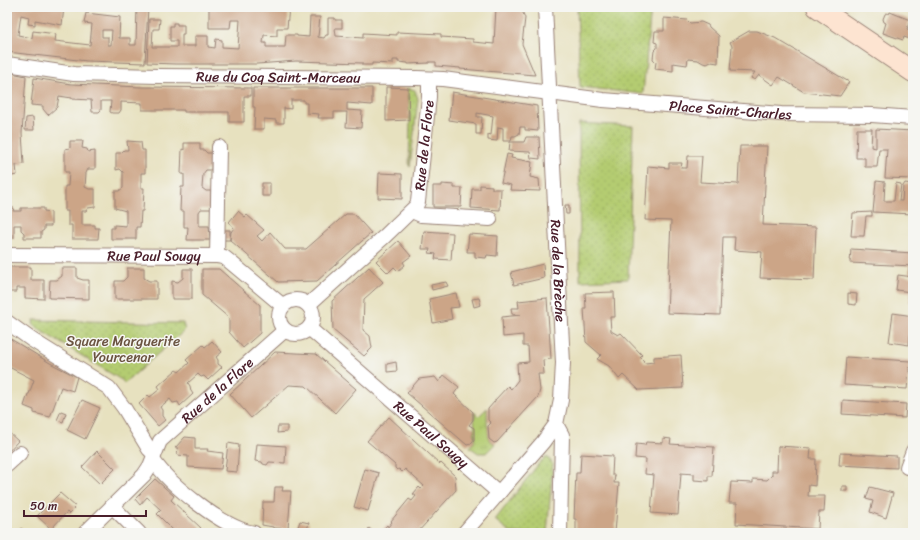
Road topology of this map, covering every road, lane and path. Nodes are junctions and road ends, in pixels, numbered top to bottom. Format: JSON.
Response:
{"nodes":[{"id":1,"x":545,"y":7,"type":"edge"},
{"id":2,"x":817,"y":7,"type":"edge"},
{"id":3,"x":7,"y":64,"type":"edge"},
{"id":4,"x":913,"y":72,"type":"edge"},
{"id":5,"x":429,"y":79,"type":"junction"},
{"id":6,"x":549,"y":93,"type":"junction"},
{"id":7,"x":913,"y":118,"type":"edge"},
{"id":8,"x":218,"y":147,"type":"dead end"},
{"id":9,"x":412,"y":211,"type":"junction"},
{"id":10,"x":490,"y":219,"type":"dead end"},
{"id":11,"x":7,"y":254,"type":"edge"},
{"id":12,"x":216,"y":256,"type":"junction"},
{"id":13,"x":308,"y":305,"type":"junction"},
{"id":14,"x":284,"y":306,"type":"junction"},
{"id":15,"x":7,"y":322,"type":"edge"},
{"id":16,"x":309,"y":328,"type":"junction"},
{"id":17,"x":286,"y":330,"type":"junction"},
{"id":18,"x":556,"y":424,"type":"junction"},
{"id":19,"x":913,"y":451,"type":"edge"},
{"id":20,"x":20,"y":453,"type":"dead end"},
{"id":21,"x":153,"y":457,"type":"junction"},
{"id":22,"x":7,"y":465,"type":"edge"},
{"id":23,"x":907,"y":467,"type":"dead end"},
{"id":24,"x":499,"y":493,"type":"junction"},
{"id":25,"x":112,"y":506,"type":"junction"},
{"id":26,"x":85,"y":533,"type":"edge"},
{"id":27,"x":139,"y":533,"type":"edge"},
{"id":28,"x":254,"y":533,"type":"edge"},
{"id":29,"x":464,"y":533,"type":"edge"},
{"id":30,"x":560,"y":533,"type":"edge"}],
"edges":[{"from":1,"to":6,"type":"street","name":"Rue de la Brèche"},
{"from":2,"to":4,"type":"main road"},
{"from":3,"to":5,"type":"street","name":"Rue du Coq Saint-Marceau"},
{"from":5,"to":6,"type":"street","name":"Rue du Coq Saint-Marceau"},
{"from":5,"to":9,"type":"street","name":"Rue de la Flore"},
{"from":6,"to":7,"type":"street","name":"Place Saint-Charles"},
{"from":6,"to":18,"type":"street","name":"Rue de la Brèche"},
{"from":8,"to":12,"type":"street"},
{"from":9,"to":10,"type":"street","name":"Rue de la Flore"},
{"from":9,"to":13,"type":"street","name":"Rue de la Flore"},
{"from":11,"to":12,"type":"street","name":"Rue Paul Sougy"},
{"from":12,"to":14,"type":"street","name":"Rue Paul Sougy"},
{"from":13,"to":14,"type":"street"},
{"from":13,"to":16,"type":"street"},
{"from":14,"to":17,"type":"street"},
{"from":15,"to":21,"type":"street"},
{"from":16,"to":17,"type":"street"},
{"from":16,"to":24,"type":"street","name":"Rue Paul Sougy"},
{"from":17,"to":21,"type":"street","name":"Rue de la Flore"},
{"from":18,"to":24,"type":"street"},
{"from":18,"to":30,"type":"street","name":"Rue de la Brèche"},
{"from":19,"to":23,"type":"street"},
{"from":20,"to":22,"type":"street"},
{"from":21,"to":25,"type":"street","name":"Rue de la Flore"},
{"from":21,"to":28,"type":"street"},
{"from":24,"to":29,"type":"street"},
{"from":25,"to":26,"type":"street","name":"Rue de la Flore"},
{"from":25,"to":27,"type":"street"}]}
